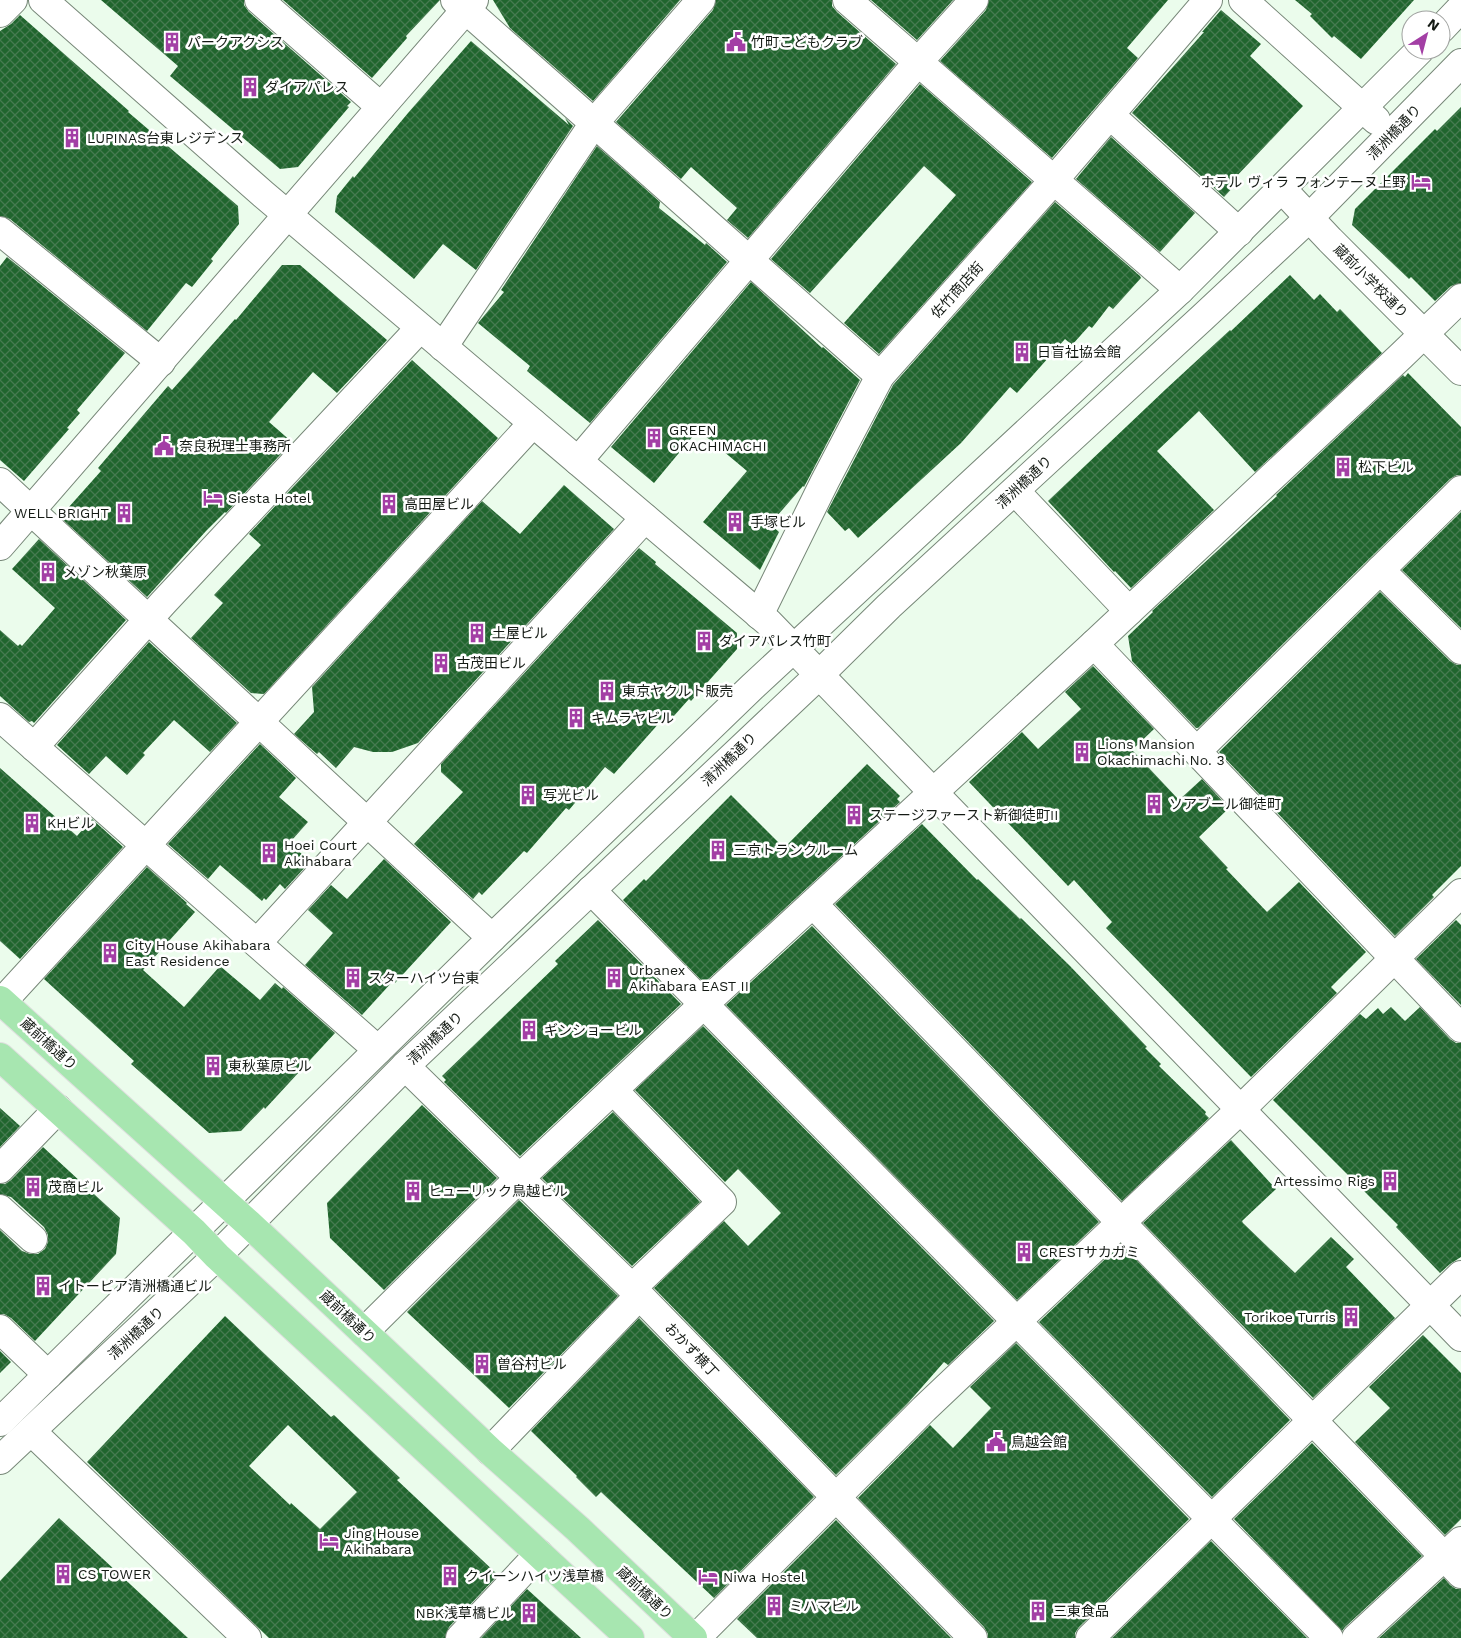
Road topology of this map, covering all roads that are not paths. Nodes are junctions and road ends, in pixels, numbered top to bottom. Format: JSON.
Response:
{"nodes":[{"id":1,"x":13,"y":0,"type":"edge"},
{"id":2,"x":43,"y":0,"type":"edge"},
{"id":3,"x":259,"y":0,"type":"edge"},
{"id":4,"x":701,"y":0,"type":"edge"},
{"id":5,"x":847,"y":0,"type":"edge"},
{"id":6,"x":974,"y":0,"type":"edge"},
{"id":7,"x":1208,"y":0,"type":"edge"},
{"id":8,"x":1244,"y":0,"type":"edge"},
{"id":9,"x":465,"y":3,"type":"edge"},
{"id":10,"x":1461,"y":8,"type":"edge"},
{"id":11,"x":0,"y":13,"type":"edge"},
{"id":12,"x":1451,"y":18,"type":"edge"},
{"id":13,"x":1410,"y":60,"type":"edge"},
{"id":14,"x":918,"y":62,"type":"junction"},
{"id":15,"x":1461,"y":63,"type":"edge"},
{"id":16,"x":381,"y":107,"type":"junction"},
{"id":17,"x":1363,"y":108,"type":"junction"},
{"id":18,"x":1110,"y":115,"type":"junction"},
{"id":19,"x":594,"y":124,"type":"junction"},
{"id":20,"x":1392,"y":134,"type":"junction"},
{"id":21,"x":1054,"y":180,"type":"junction"},
{"id":22,"x":1282,"y":189,"type":"junction"},
{"id":23,"x":288,"y":216,"type":"junction"},
{"id":24,"x":1309,"y":218,"type":"junction"},
{"id":25,"x":0,"y":231,"type":"edge"},
{"id":26,"x":1239,"y":232,"type":"junction"},
{"id":27,"x":749,"y":261,"type":"junction"},
{"id":28,"x":1180,"y":290,"type":"junction"},
{"id":29,"x":1461,"y":298,"type":"edge"},
{"id":30,"x":420,"y":328,"type":"junction"},
{"id":31,"x":1424,"y":334,"type":"junction"},
{"id":32,"x":443,"y":347,"type":"junction"},
{"id":33,"x":161,"y":362,"type":"junction"},
{"id":34,"x":1461,"y":371,"type":"edge"},
{"id":35,"x":880,"y":376,"type":"junction"},
{"id":36,"x":533,"y":423,"type":"junction"},
{"id":37,"x":578,"y":461,"type":"junction"},
{"id":38,"x":0,"y":482,"type":"edge"},
{"id":39,"x":1461,"y":490,"type":"edge"},
{"id":40,"x":1015,"y":491,"type":"junction"},
{"id":41,"x":31,"y":510,"type":"junction"},
{"id":42,"x":645,"y":518,"type":"junction"},
{"id":43,"x":0,"y":546,"type":"edge"},
{"id":44,"x":1380,"y":570,"type":"junction"},
{"id":45,"x":1129,"y":611,"type":"junction"},
{"id":46,"x":760,"y":615,"type":"junction"},
{"id":47,"x":149,"y":619,"type":"junction"},
{"id":48,"x":1094,"y":644,"type":"junction"},
{"id":49,"x":794,"y":649,"type":"junction"},
{"id":50,"x":1461,"y":650,"type":"edge"},
{"id":51,"x":819,"y":675,"type":"junction"},
{"id":52,"x":0,"y":717,"type":"edge"},
{"id":53,"x":259,"y":722,"type":"junction"},
{"id":54,"x":34,"y":747,"type":"junction"},
{"id":55,"x":1197,"y":751,"type":"junction"},
{"id":56,"x":933,"y":794,"type":"junction"},
{"id":57,"x":367,"y":822,"type":"junction"},
{"id":58,"x":145,"y":845,"type":"junction"},
{"id":59,"x":591,"y":890,"type":"junction"},
{"id":60,"x":1461,"y":893,"type":"edge"},
{"id":61,"x":813,"y":904,"type":"junction"},
{"id":62,"x":492,"y":938,"type":"junction"},
{"id":63,"x":257,"y":943,"type":"junction"},
{"id":64,"x":1394,"y":959,"type":"junction"},
{"id":65,"x":1,"y":1001,"type":"edge"},
{"id":66,"x":704,"y":1004,"type":"junction"},
{"id":67,"x":1461,"y":1028,"type":"edge"},
{"id":68,"x":378,"y":1050,"type":"junction"},
{"id":69,"x":0,"y":1057,"type":"edge"},
{"id":70,"x":405,"y":1066,"type":"junction"},
{"id":71,"x":613,"y":1090,"type":"junction"},
{"id":72,"x":58,"y":1109,"type":"junction"},
{"id":73,"x":1240,"y":1110,"type":"junction"},
{"id":74,"x":0,"y":1169,"type":"edge"},
{"id":75,"x":520,"y":1179,"type":"junction"},
{"id":76,"x":224,"y":1202,"type":"junction"},
{"id":77,"x":0,"y":1209,"type":"edge"},
{"id":78,"x":1120,"y":1222,"type":"junction"},
{"id":79,"x":249,"y":1224,"type":"junction"},
{"id":80,"x":194,"y":1232,"type":"junction"},
{"id":81,"x":33,"y":1239,"type":"dead end"},
{"id":82,"x":217,"y":1256,"type":"junction"},
{"id":83,"x":1461,"y":1275,"type":"edge"},
{"id":84,"x":636,"y":1292,"type":"junction"},
{"id":85,"x":1430,"y":1305,"type":"junction"},
{"id":86,"x":1016,"y":1321,"type":"junction"},
{"id":87,"x":0,"y":1329,"type":"edge"},
{"id":88,"x":364,"y":1332,"type":"junction"},
{"id":89,"x":1461,"y":1337,"type":"edge"},
{"id":90,"x":48,"y":1375,"type":"junction"},
{"id":91,"x":1312,"y":1420,"type":"junction"},
{"id":92,"x":0,"y":1422,"type":"edge"},
{"id":93,"x":30,"y":1431,"type":"junction"},
{"id":94,"x":490,"y":1451,"type":"junction"},
{"id":95,"x":0,"y":1460,"type":"edge"},
{"id":96,"x":835,"y":1498,"type":"junction"},
{"id":97,"x":1212,"y":1519,"type":"junction"},
{"id":98,"x":539,"y":1554,"type":"junction"},
{"id":99,"x":1455,"y":1557,"type":"edge"},
{"id":100,"x":247,"y":1638,"type":"edge"},
{"id":101,"x":460,"y":1638,"type":"edge"},
{"id":102,"x":630,"y":1638,"type":"edge"},
{"id":103,"x":694,"y":1638,"type":"edge"},
{"id":104,"x":973,"y":1638,"type":"edge"},
{"id":105,"x":1090,"y":1638,"type":"edge"},
{"id":106,"x":1329,"y":1638,"type":"edge"},
{"id":107,"x":1356,"y":1638,"type":"edge"}],
"edges":[{"from":1,"to":11,"type":"street"},
{"from":2,"to":23,"type":"street"},
{"from":3,"to":16,"type":"street"},
{"from":4,"to":19,"type":"street"},
{"from":5,"to":14,"type":"street"},
{"from":6,"to":14,"type":"street"},
{"from":7,"to":18,"type":"street","name":"佐竹商店街"},
{"from":8,"to":17,"type":"street"},
{"from":9,"to":16,"type":"street"},
{"from":9,"to":19,"type":"street"},
{"from":10,"to":12,"type":"street"},
{"from":13,"to":17,"type":"street"},
{"from":14,"to":21,"type":"street"},
{"from":14,"to":27,"type":"street"},
{"from":15,"to":20,"type":"street","name":"清洲橋通り"},
{"from":16,"to":23,"type":"street"},
{"from":17,"to":20,"type":"street"},
{"from":17,"to":22,"type":"street"},
{"from":18,"to":21,"type":"street","name":"佐竹商店街"},
{"from":18,"to":26,"type":"street"},
{"from":19,"to":27,"type":"street"},
{"from":19,"to":32,"type":"street"},
{"from":20,"to":24,"type":"street","name":"清洲橋通り"},
{"from":21,"to":28,"type":"street"},
{"from":21,"to":35,"type":"street","name":"佐竹商店街"},
{"from":22,"to":24,"type":"street","name":"蔵前小学校通り"},
{"from":22,"to":26,"type":"street"},
{"from":23,"to":30,"type":"street"},
{"from":23,"to":33,"type":"street"},
{"from":24,"to":31,"type":"street","name":"蔵前小学校通り"},
{"from":24,"to":40,"type":"street","name":"清洲橋通り"},
{"from":25,"to":33,"type":"street"},
{"from":26,"to":28,"type":"street"},
{"from":27,"to":35,"type":"street"},
{"from":27,"to":37,"type":"street"},
{"from":28,"to":49,"type":"street"},
{"from":29,"to":31,"type":"street"},
{"from":30,"to":32,"type":"street"},
{"from":30,"to":47,"type":"street"},
{"from":31,"to":34,"type":"street","name":"蔵前小学校通り"},
{"from":31,"to":45,"type":"street"},
{"from":32,"to":36,"type":"street"},
{"from":33,"to":41,"type":"street"},
{"from":35,"to":46,"type":"street","name":"佐竹商店街"},
{"from":36,"to":37,"type":"street"},
{"from":36,"to":53,"type":"street"},
{"from":37,"to":42,"type":"street"},
{"from":38,"to":41,"type":"street"},
{"from":39,"to":44,"type":"street"},
{"from":40,"to":45,"type":"street"},
{"from":40,"to":51,"type":"street","name":"清洲橋通り"},
{"from":41,"to":43,"type":"street"},
{"from":41,"to":47,"type":"street"},
{"from":42,"to":46,"type":"street"},
{"from":42,"to":57,"type":"street"},
{"from":44,"to":50,"type":"street"},
{"from":44,"to":55,"type":"street"},
{"from":45,"to":48,"type":"street"},
{"from":46,"to":49,"type":"street"},
{"from":47,"to":53,"type":"street"},
{"from":47,"to":54,"type":"street"},
{"from":48,"to":55,"type":"street"},
{"from":48,"to":56,"type":"street"},
{"from":49,"to":51,"type":"street"},
{"from":49,"to":62,"type":"street"},
{"from":51,"to":56,"type":"street"},
{"from":51,"to":59,"type":"street","name":"清洲橋通り"},
{"from":52,"to":54,"type":"street"},
{"from":53,"to":57,"type":"street"},
{"from":53,"to":58,"type":"street"},
{"from":54,"to":58,"type":"street"},
{"from":55,"to":64,"type":"street"},
{"from":56,"to":61,"type":"street"},
{"from":56,"to":73,"type":"street"},
{"from":57,"to":62,"type":"street"},
{"from":57,"to":63,"type":"street"},
{"from":58,"to":63,"type":"street"},
{"from":58,"to":65,"type":"street"},
{"from":59,"to":66,"type":"street"},
{"from":59,"to":70,"type":"street","name":"清洲橋通り"},
{"from":60,"to":64,"type":"street"},
{"from":61,"to":66,"type":"street"},
{"from":61,"to":78,"type":"street"},
{"from":62,"to":68,"type":"street"},
{"from":63,"to":68,"type":"street"},
{"from":64,"to":67,"type":"street"},
{"from":64,"to":73,"type":"street"},
{"from":65,"to":76,"type":"main road","name":"蔵前橋通り"},
{"from":66,"to":71,"type":"street"},
{"from":66,"to":86,"type":"street"},
{"from":68,"to":76,"type":"street"},
{"from":69,"to":72,"type":"main road"},
{"from":70,"to":75,"type":"street","name":"おかず横丁"},
{"from":70,"to":79,"type":"street","name":"清洲橋通り"},
{"from":71,"to":75,"type":"street"},
{"from":71,"to":84,"type":"street"},
{"from":72,"to":74,"type":"street"},
{"from":72,"to":80,"type":"main road"},
{"from":73,"to":78,"type":"street"},
{"from":73,"to":85,"type":"street"},
{"from":75,"to":84,"type":"street","name":"おかず横丁"},
{"from":75,"to":88,"type":"street"},
{"from":76,"to":79,"type":"main road","name":"蔵前橋通り"},
{"from":76,"to":80,"type":"street"},
{"from":77,"to":81,"type":"street"},
{"from":78,"to":86,"type":"street"},
{"from":78,"to":91,"type":"street"},
{"from":79,"to":82,"type":"street","name":"清洲橋通り"},
{"from":79,"to":88,"type":"main road","name":"蔵前橋通り"},
{"from":80,"to":82,"type":"main road"},
{"from":80,"to":90,"type":"street"},
{"from":82,"to":93,"type":"street","name":"清洲橋通り"},
{"from":82,"to":98,"type":"main road"},
{"from":83,"to":85,"type":"street"},
{"from":84,"to":94,"type":"street"},
{"from":84,"to":96,"type":"street","name":"おかず横丁"},
{"from":85,"to":89,"type":"street"},
{"from":85,"to":91,"type":"street"},
{"from":86,"to":96,"type":"street"},
{"from":86,"to":97,"type":"street"},
{"from":87,"to":90,"type":"street"},
{"from":88,"to":94,"type":"main road","name":"蔵前橋通り"},
{"from":90,"to":92,"type":"street"},
{"from":91,"to":97,"type":"street"},
{"from":91,"to":99,"type":"street"},
{"from":93,"to":95,"type":"street","name":"清洲橋通り"},
{"from":93,"to":100,"type":"street"},
{"from":94,"to":103,"type":"main road","name":"蔵前橋通り"},
{"from":96,"to":103,"type":"street"},
{"from":96,"to":104,"type":"street","name":"おかず横丁"},
{"from":97,"to":105,"type":"street"},
{"from":97,"to":106,"type":"street"},
{"from":98,"to":101,"type":"street"},
{"from":98,"to":102,"type":"main road"},
{"from":99,"to":107,"type":"street"}]}
